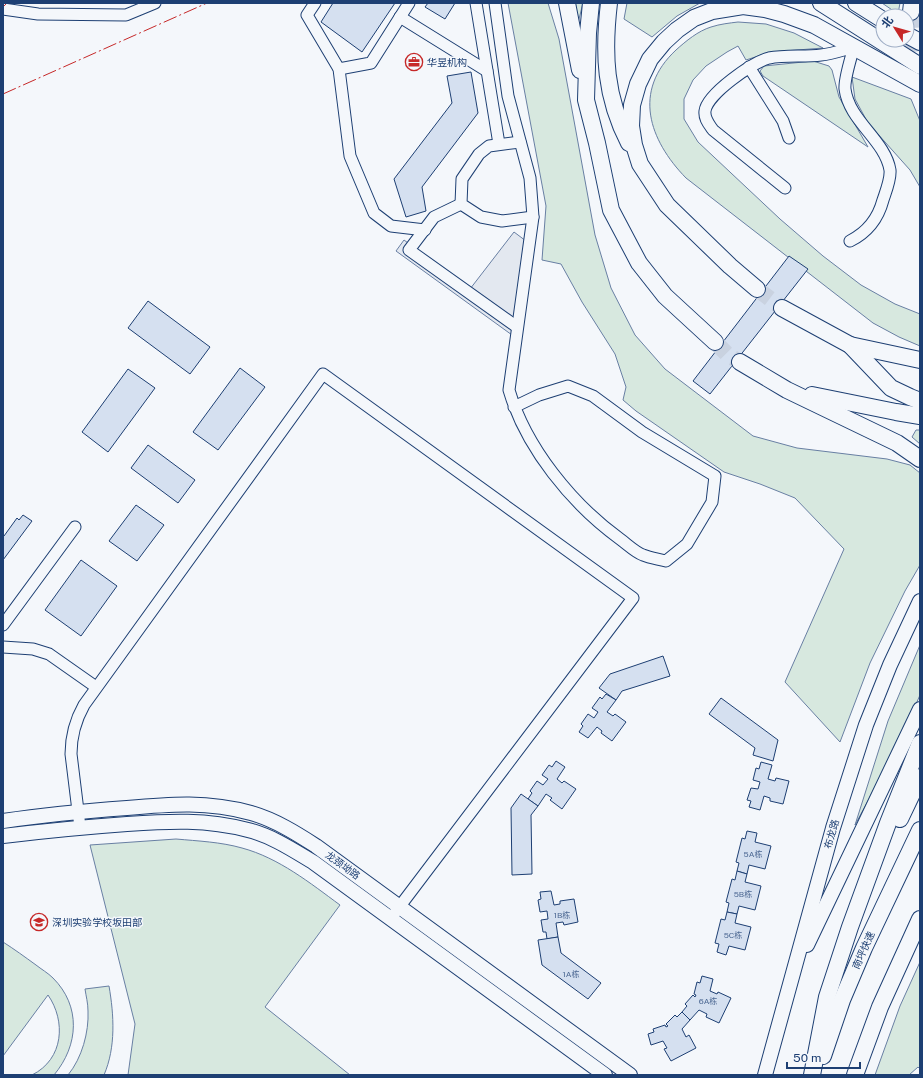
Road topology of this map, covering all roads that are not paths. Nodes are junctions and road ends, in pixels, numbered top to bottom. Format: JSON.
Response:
{"nodes":[{"id":1,"x":155,"y":3,"type":"edge"},
{"id":2,"x":315,"y":3,"type":"edge"},
{"id":3,"x":409,"y":3,"type":"edge"},
{"id":4,"x":476,"y":3,"type":"edge"},
{"id":5,"x":495,"y":3,"type":"edge"},
{"id":6,"x":567,"y":3,"type":"edge"},
{"id":7,"x":591,"y":3,"type":"edge"},
{"id":8,"x":609,"y":3,"type":"edge"},
{"id":9,"x":821,"y":3,"type":"edge"},
{"id":10,"x":856,"y":3,"type":"edge"},
{"id":11,"x":3,"y":9,"type":"edge"},
{"id":12,"x":875,"y":15,"type":"edge"},
{"id":13,"x":400,"y":17,"type":"junction"},
{"id":14,"x":854,"y":47,"type":"junction"},
{"id":15,"x":920,"y":66,"type":"edge"},
{"id":16,"x":749,"y":67,"type":"junction"},
{"id":17,"x":339,"y":69,"type":"junction"},
{"id":18,"x":487,"y":71,"type":"junction"},
{"id":19,"x":920,"y":84,"type":"edge"},
{"id":20,"x":586,"y":100,"type":"junction"},
{"id":21,"x":789,"y":138,"type":"dead end"},
{"id":22,"x":520,"y":142,"type":"junction"},
{"id":23,"x":499,"y":144,"type":"junction"},
{"id":24,"x":640,"y":164,"type":"junction"},
{"id":25,"x":785,"y":188,"type":"dead end"},
{"id":26,"x":461,"y":204,"type":"junction"},
{"id":27,"x":533,"y":217,"type":"junction"},
{"id":28,"x":425,"y":230,"type":"junction"},
{"id":29,"x":850,"y":240,"type":"dead end"},
{"id":30,"x":757,"y":289,"type":"tunnel mouth"},
{"id":31,"x":782,"y":308,"type":"tunnel mouth"},
{"id":32,"x":517,"y":327,"type":"junction"},
{"id":33,"x":715,"y":342,"type":"tunnel mouth"},
{"id":34,"x":850,"y":345,"type":"junction"},
{"id":35,"x":920,"y":360,"type":"edge"},
{"id":36,"x":740,"y":362,"type":"tunnel mouth"},
{"id":37,"x":787,"y":390,"type":"junction"},
{"id":38,"x":920,"y":401,"type":"edge"},
{"id":39,"x":514,"y":407,"type":"junction"},
{"id":40,"x":920,"y":416,"type":"edge"},
{"id":41,"x":920,"y":459,"type":"edge"},
{"id":42,"x":75,"y":527,"type":"dead end"},
{"id":43,"x":920,"y":601,"type":"edge"},
{"id":44,"x":3,"y":625,"type":"edge"},
{"id":45,"x":3,"y":647,"type":"edge"},
{"id":46,"x":96,"y":687,"type":"junction"},
{"id":47,"x":920,"y":709,"type":"edge"},
{"id":48,"x":920,"y":742,"type":"edge"},
{"id":49,"x":920,"y":777,"type":"edge"},
{"id":50,"x":78,"y":811,"type":"junction"},
{"id":51,"x":3,"y":820,"type":"edge"},
{"id":52,"x":80,"y":827,"type":"junction"},
{"id":53,"x":920,"y":830,"type":"edge"},
{"id":54,"x":3,"y":836,"type":"edge"},
{"id":55,"x":400,"y":907,"type":"junction"},
{"id":56,"x":390,"y":919,"type":"junction"},
{"id":57,"x":920,"y":919,"type":"edge"},
{"id":58,"x":850,"y":927,"type":"junction"},
{"id":59,"x":788,"y":989,"type":"junction"},
{"id":60,"x":604,"y":1075,"type":"edge"},
{"id":61,"x":630,"y":1075,"type":"edge"},
{"id":62,"x":765,"y":1075,"type":"edge"},
{"id":63,"x":812,"y":1075,"type":"edge"},
{"id":64,"x":818,"y":1075,"type":"edge"},
{"id":65,"x":855,"y":1075,"type":"edge"}],
"edges":[{"from":1,"to":11,"type":"street"},
{"from":2,"to":17,"type":"street"},
{"from":3,"to":13,"type":"street"},
{"from":4,"to":18,"type":"street"},
{"from":5,"to":22,"type":"street"},
{"from":6,"to":20,"type":"highway"},
{"from":7,"to":20,"type":"highway"},
{"from":8,"to":24,"type":"highway"},
{"from":9,"to":15,"type":"highway"},
{"from":10,"to":12,"type":"highway"},
{"from":13,"to":17,"type":"street"},
{"from":13,"to":18,"type":"street"},
{"from":14,"to":16,"type":"street"},
{"from":14,"to":19,"type":"highway"},
{"from":14,"to":24,"type":"highway"},
{"from":14,"to":29,"type":"street"},
{"from":16,"to":21,"type":"street"},
{"from":16,"to":25,"type":"street"},
{"from":17,"to":28,"type":"street"},
{"from":18,"to":23,"type":"street"},
{"from":20,"to":33,"type":"highway"},
{"from":22,"to":23,"type":"street"},
{"from":22,"to":27,"type":"street"},
{"from":23,"to":26,"type":"street"},
{"from":24,"to":30,"type":"highway"},
{"from":26,"to":27,"type":"street"},
{"from":26,"to":28,"type":"street"},
{"from":27,"to":32,"type":"street"},
{"from":28,"to":32,"type":"street"},
{"from":31,"to":34,"type":"highway"},
{"from":32,"to":39,"type":"street"},
{"from":34,"to":35,"type":"highway"},
{"from":34,"to":38,"type":"highway"},
{"from":36,"to":37,"type":"highway"},
{"from":37,"to":40,"type":"highway"},
{"from":37,"to":41,"type":"highway"},
{"from":39,"to":39,"type":"street"},
{"from":42,"to":44,"type":"street"},
{"from":43,"to":59,"type":"main road","name":"布龙路"},
{"from":45,"to":46,"type":"street"},
{"from":46,"to":50,"type":"street"},
{"from":46,"to":55,"type":"street"},
{"from":47,"to":59,"type":"main road"},
{"from":48,"to":58,"type":"highway"},
{"from":49,"to":58,"type":"highway"},
{"from":50,"to":51,"type":"main road","name":"龙颈坳路"},
{"from":50,"to":52,"type":"street"},
{"from":50,"to":55,"type":"main road","name":"龙颈坳路"},
{"from":52,"to":54,"type":"main road","name":"龙颈坳路"},
{"from":52,"to":56,"type":"main road","name":"龙颈坳路"},
{"from":53,"to":64,"type":"highway","name":"南坪快速"},
{"from":55,"to":56,"type":"street"},
{"from":55,"to":61,"type":"main road","name":"龙颈坳路"},
{"from":56,"to":60,"type":"main road","name":"龙颈坳路"},
{"from":57,"to":65,"type":"highway"},
{"from":58,"to":63,"type":"highway"},
{"from":59,"to":62,"type":"main road","name":"布龙路"}]}
